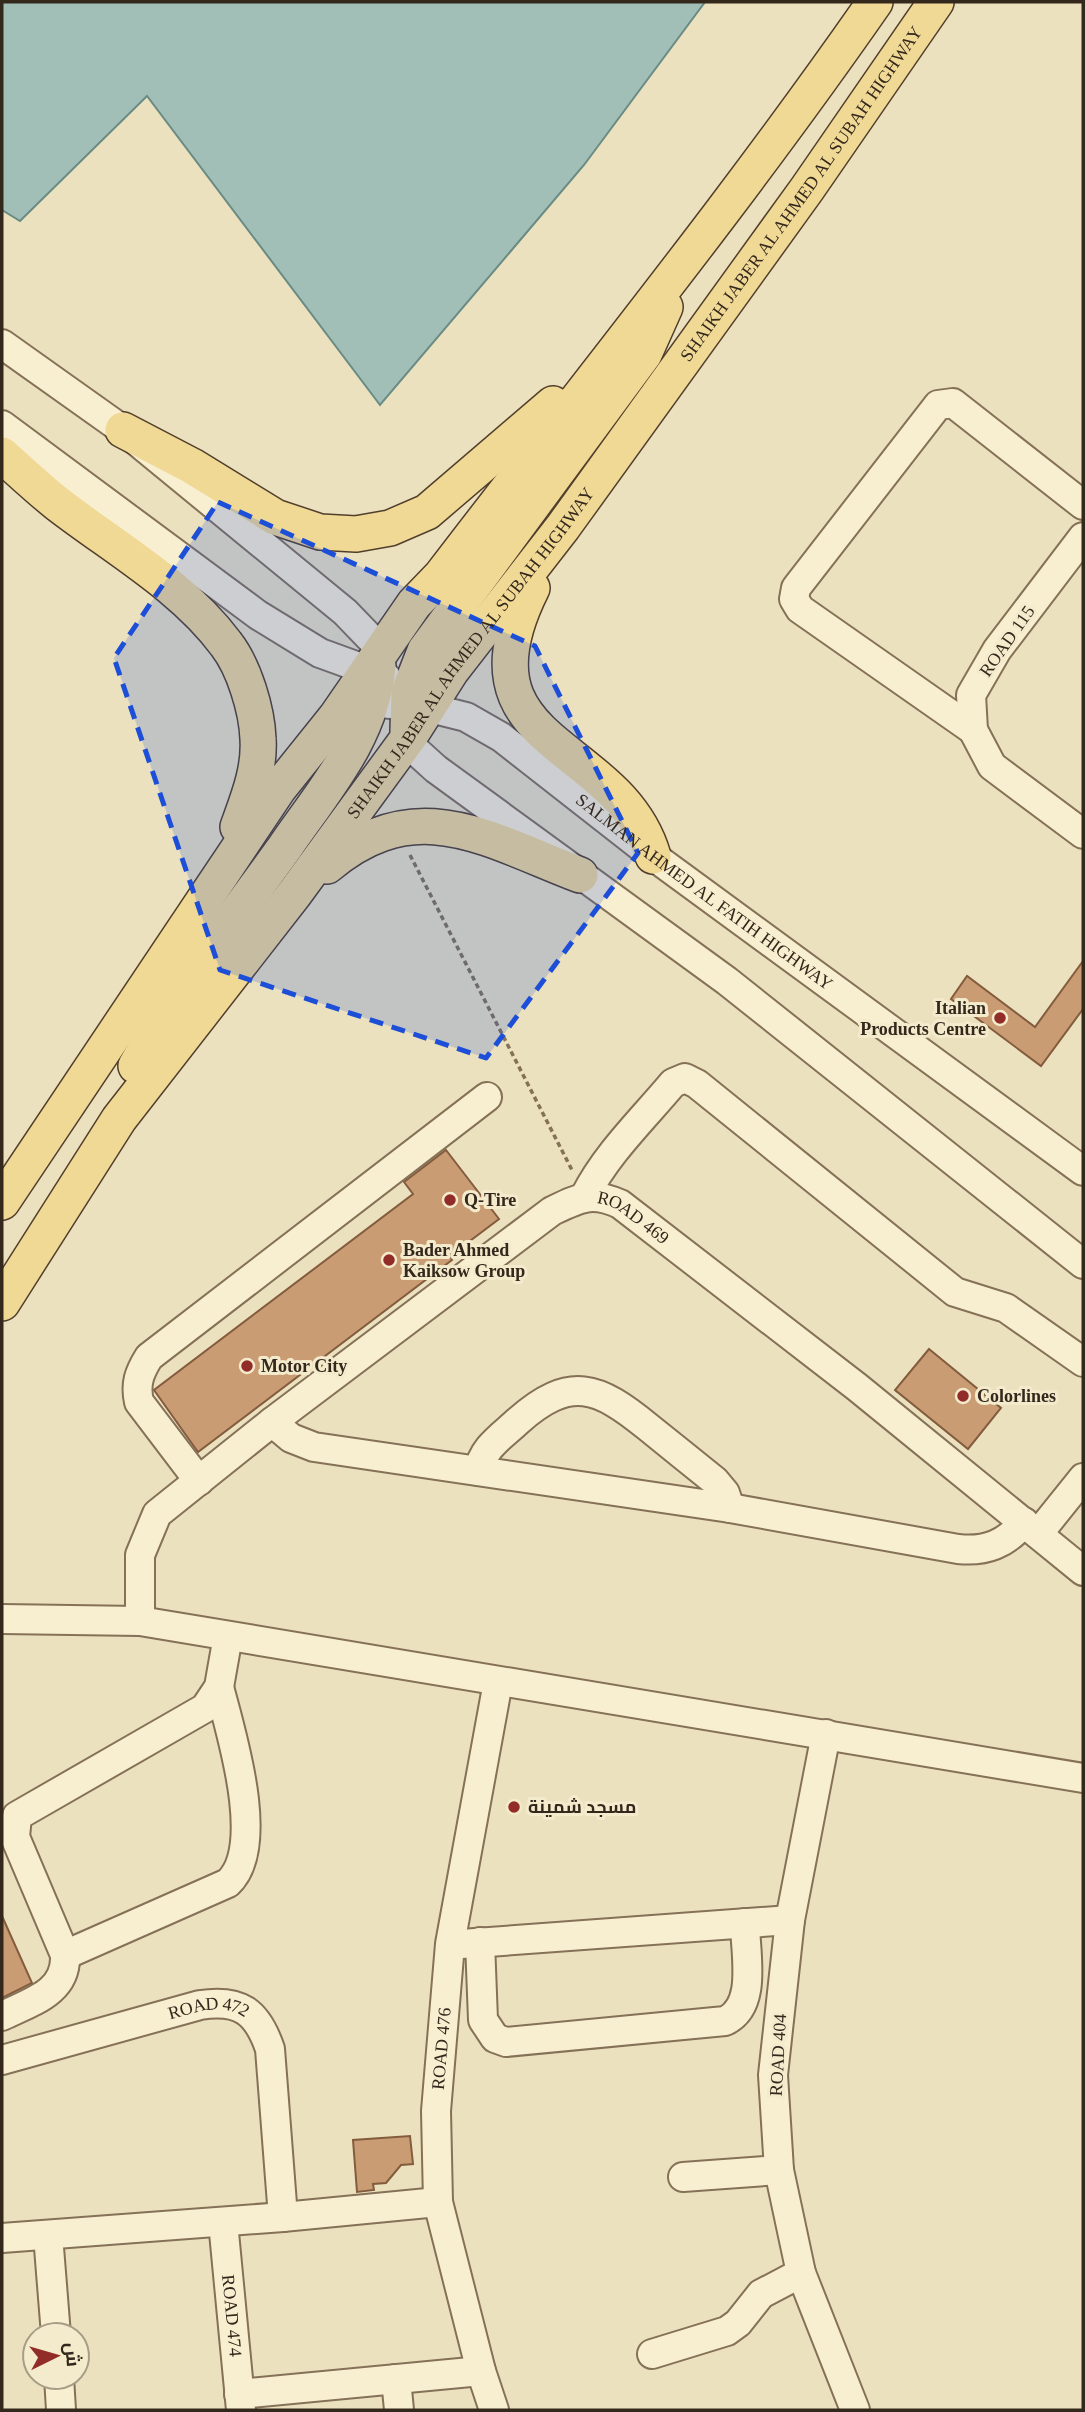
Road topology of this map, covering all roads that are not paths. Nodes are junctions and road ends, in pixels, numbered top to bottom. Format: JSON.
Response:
{"nodes":[{"id":1,"x":876,"y":2,"type":"edge"},
{"id":2,"x":936,"y":2,"type":"edge"},
{"id":3,"x":673,"y":280,"type":"junction"},
{"id":4,"x":2,"y":344,"type":"edge"},
{"id":5,"x":607,"y":359,"type":"junction"},
{"id":6,"x":2,"y":425,"type":"edge"},
{"id":7,"x":123,"y":430,"type":"junction"},
{"id":8,"x":2,"y":455,"type":"edge"},
{"id":9,"x":1083,"y":505,"type":"edge"},
{"id":10,"x":562,"y":527,"type":"junction"},
{"id":11,"x":1083,"y":537,"type":"edge"},
{"id":12,"x":374,"y":676,"type":"junction"},
{"id":13,"x":414,"y":707,"type":"junction"},
{"id":14,"x":973,"y":730,"type":"junction"},
{"id":15,"x":1083,"y":834,"type":"edge"},
{"id":16,"x":653,"y":856,"type":"junction"},
{"id":17,"x":225,"y":870,"type":"junction"},
{"id":18,"x":580,"y":875,"type":"junction"},
{"id":19,"x":295,"y":893,"type":"junction"},
{"id":20,"x":487,"y":1097,"type":"dead end"},
{"id":21,"x":119,"y":1119,"type":"junction"},
{"id":22,"x":1083,"y":1171,"type":"edge"},
{"id":23,"x":585,"y":1196,"type":"junction"},
{"id":24,"x":2,"y":1202,"type":"edge"},
{"id":25,"x":1083,"y":1264,"type":"edge"},
{"id":26,"x":2,"y":1303,"type":"edge"},
{"id":27,"x":1083,"y":1362,"type":"edge"},
{"id":28,"x":272,"y":1422,"type":"junction"},
{"id":29,"x":479,"y":1471,"type":"junction"},
{"id":30,"x":1083,"y":1478,"type":"edge"},
{"id":31,"x":198,"y":1481,"type":"junction"},
{"id":32,"x":730,"y":1508,"type":"junction"},
{"id":33,"x":1031,"y":1528,"type":"junction"},
{"id":34,"x":1083,"y":1571,"type":"edge"},
{"id":35,"x":2,"y":1619,"type":"edge"},
{"id":36,"x":140,"y":1621,"type":"junction"},
{"id":37,"x":228,"y":1636,"type":"junction"},
{"id":38,"x":498,"y":1682,"type":"junction"},
{"id":39,"x":219,"y":1687,"type":"junction"},
{"id":40,"x":826,"y":1734,"type":"junction"},
{"id":41,"x":1083,"y":1778,"type":"edge"},
{"id":42,"x":790,"y":1920,"type":"junction"},
{"id":43,"x":744,"y":1923,"type":"junction"},
{"id":44,"x":480,"y":1942,"type":"junction"},
{"id":45,"x":450,"y":1944,"type":"junction"},
{"id":46,"x":65,"y":1955,"type":"junction"},
{"id":47,"x":2,"y":2016,"type":"edge"},
{"id":48,"x":2,"y":2060,"type":"edge"},
{"id":49,"x":779,"y":2170,"type":"junction"},
{"id":50,"x":683,"y":2177,"type":"dead end"},
{"id":51,"x":438,"y":2202,"type":"junction"},
{"id":52,"x":283,"y":2217,"type":"junction"},
{"id":53,"x":223,"y":2222,"type":"junction"},
{"id":54,"x":48,"y":2235,"type":"junction"},
{"id":55,"x":2,"y":2238,"type":"edge"},
{"id":56,"x":801,"y":2273,"type":"junction"},
{"id":57,"x":54,"y":2321,"type":"edge"},
{"id":58,"x":652,"y":2354,"type":"dead end"},
{"id":59,"x":481,"y":2371,"type":"junction"},
{"id":60,"x":396,"y":2379,"type":"junction"},
{"id":61,"x":60,"y":2391,"type":"edge"},
{"id":62,"x":240,"y":2402,"type":"edge"},
{"id":63,"x":61,"y":2410,"type":"edge"},
{"id":64,"x":399,"y":2410,"type":"edge"},
{"id":65,"x":494,"y":2410,"type":"edge"},
{"id":66,"x":855,"y":2410,"type":"edge"}],
"edges":[{"from":1,"to":3,"type":"main road"},
{"from":2,"to":10,"type":"main road","name":"SHAIKH JABER AL AHMED AL SUBAH HIGHWAY"},
{"from":3,"to":5,"type":"main road"},
{"from":3,"to":13,"type":"main road"},
{"from":4,"to":7,"type":"street"},
{"from":5,"to":7,"type":"main road"},
{"from":5,"to":12,"type":"main road"},
{"from":6,"to":12,"type":"street","name":"SALMAN AHMED AL FATIH HIGHWAY"},
{"from":7,"to":12,"type":"street"},
{"from":8,"to":17,"type":"main road"},
{"from":9,"to":14,"type":"street"},
{"from":10,"to":13,"type":"main road","name":"SHAIKH JABER AL AHMED AL SUBAH HIGHWAY"},
{"from":10,"to":16,"type":"main road"},
{"from":11,"to":14,"type":"street","name":"ROAD 115"},
{"from":12,"to":13,"type":"street","name":"SALMAN AHMED AL FATIH HIGHWAY"},
{"from":12,"to":17,"type":"main road"},
{"from":12,"to":21,"type":"main road"},
{"from":13,"to":16,"type":"street","name":"SALMAN AHMED AL FATIH HIGHWAY"},
{"from":13,"to":18,"type":"street"},
{"from":13,"to":19,"type":"main road","name":"SHAIKH JABER AL AHMED AL SUBAH HIGHWAY"},
{"from":14,"to":15,"type":"street","name":"ROAD 115"},
{"from":16,"to":22,"type":"street","name":"SALMAN AHMED AL FATIH HIGHWAY"},
{"from":17,"to":24,"type":"main road"},
{"from":18,"to":19,"type":"main road"},
{"from":18,"to":25,"type":"street"},
{"from":19,"to":21,"type":"main road","name":"SHAIKH JABER AL AHMED AL SUBAH HIGHWAY"},
{"from":20,"to":31,"type":"street"},
{"from":21,"to":26,"type":"main road","name":"SHAIKH JABER AL AHMED AL SUBAH HIGHWAY"},
{"from":23,"to":27,"type":"street"},
{"from":23,"to":28,"type":"street","name":"ROAD 469"},
{"from":23,"to":33,"type":"street","name":"ROAD 469"},
{"from":28,"to":29,"type":"street"},
{"from":28,"to":31,"type":"street","name":"ROAD 469"},
{"from":29,"to":32,"type":"street"},
{"from":29,"to":32,"type":"street"},
{"from":30,"to":33,"type":"street"},
{"from":31,"to":36,"type":"street","name":"ROAD 469"},
{"from":32,"to":33,"type":"street"},
{"from":33,"to":34,"type":"street","name":"ROAD 469"},
{"from":35,"to":36,"type":"street"},
{"from":36,"to":37,"type":"street"},
{"from":37,"to":38,"type":"street"},
{"from":37,"to":39,"type":"street"},
{"from":38,"to":40,"type":"street"},
{"from":38,"to":45,"type":"street","name":"ROAD 476"},
{"from":39,"to":46,"type":"street"},
{"from":39,"to":46,"type":"street"},
{"from":40,"to":41,"type":"street"},
{"from":40,"to":42,"type":"street","name":"ROAD 404"},
{"from":42,"to":43,"type":"street"},
{"from":42,"to":49,"type":"street","name":"ROAD 404"},
{"from":43,"to":44,"type":"street"},
{"from":43,"to":44,"type":"street"},
{"from":44,"to":45,"type":"street"},
{"from":45,"to":51,"type":"street","name":"ROAD 476"},
{"from":46,"to":47,"type":"street"},
{"from":48,"to":52,"type":"street","name":"ROAD 472"},
{"from":49,"to":50,"type":"street"},
{"from":49,"to":56,"type":"street","name":"ROAD 404"},
{"from":51,"to":52,"type":"street"},
{"from":51,"to":59,"type":"street","name":"ROAD 476"},
{"from":52,"to":53,"type":"street"},
{"from":53,"to":54,"type":"street"},
{"from":53,"to":62,"type":"street","name":"ROAD 474"},
{"from":54,"to":55,"type":"street"},
{"from":54,"to":57,"type":"street"},
{"from":56,"to":58,"type":"street"},
{"from":56,"to":66,"type":"street","name":"ROAD 404"},
{"from":59,"to":60,"type":"street"},
{"from":59,"to":65,"type":"street","name":"ROAD 476"},
{"from":60,"to":62,"type":"street"},
{"from":60,"to":64,"type":"street"},
{"from":61,"to":63,"type":"street"}]}
